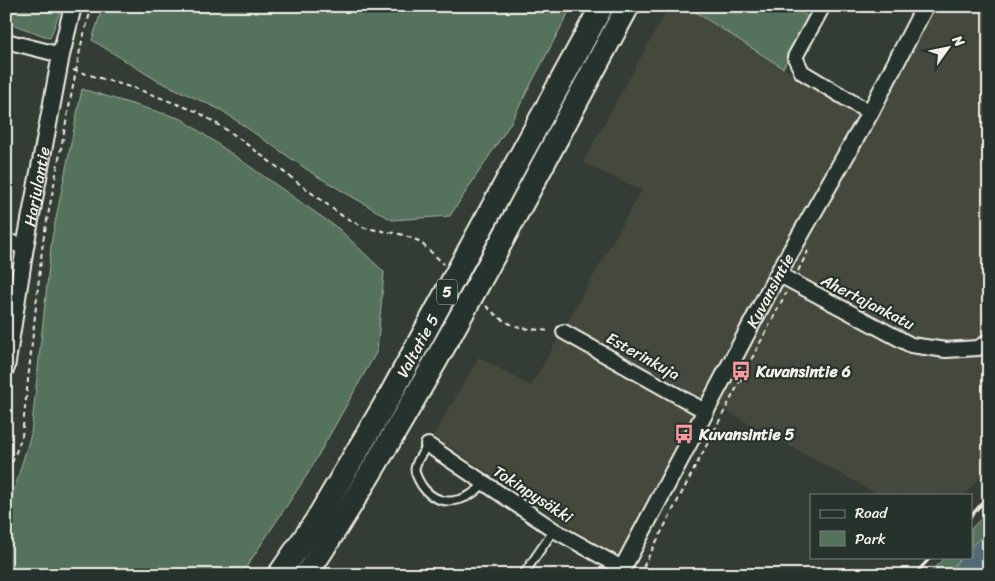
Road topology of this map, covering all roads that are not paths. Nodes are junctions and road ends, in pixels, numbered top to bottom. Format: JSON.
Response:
{"nodes":[{"id":1,"x":73,"y":6,"type":"edge"},
{"id":2,"x":602,"y":6,"type":"edge"},
{"id":3,"x":628,"y":6,"type":"edge"},
{"id":4,"x":823,"y":6,"type":"edge"},
{"id":5,"x":925,"y":6,"type":"edge"},
{"id":6,"x":6,"y":41,"type":"edge"},
{"id":7,"x":60,"y":61,"type":"junction"},
{"id":8,"x":870,"y":113,"type":"junction"},
{"id":9,"x":6,"y":241,"type":"edge"},
{"id":10,"x":25,"y":247,"type":"junction"},
{"id":11,"x":778,"y":274,"type":"junction"},
{"id":12,"x":564,"y":332,"type":"road end"},
{"id":13,"x":989,"y":341,"type":"edge"},
{"id":14,"x":6,"y":368,"type":"edge"},
{"id":15,"x":705,"y":411,"type":"junction"},
{"id":16,"x":428,"y":445,"type":"joint"},
{"id":17,"x":484,"y":483,"type":"junction"},
{"id":18,"x":554,"y":530,"type":"junction"},
{"id":19,"x":620,"y":571,"type":"edge"},
{"id":20,"x":279,"y":575,"type":"edge"},
{"id":21,"x":306,"y":575,"type":"edge"},
{"id":22,"x":523,"y":575,"type":"edge"}],
"edges":[{"from":1,"to":7,"type":"street","name":"Harjulantie"},
{"from":2,"to":20,"type":"highway","name":"Valtatie 5","number":"5"},
{"from":3,"to":21,"type":"highway","name":"Valtatie 5","number":"5"},
{"from":4,"to":8,"type":"street"},
{"from":5,"to":8,"type":"street","name":"Kuvansintie"},
{"from":6,"to":7,"type":"street"},
{"from":7,"to":10,"type":"street","name":"Harjulantie"},
{"from":8,"to":11,"type":"street","name":"Kuvansintie"},
{"from":9,"to":10,"type":"street"},
{"from":10,"to":14,"type":"street","name":"Harjulantie"},
{"from":11,"to":13,"type":"street","name":"Ahertajankatu"},
{"from":11,"to":15,"type":"street","name":"Kuvansintie"},
{"from":12,"to":15,"type":"street","name":"Esterinkuja"},
{"from":15,"to":19,"type":"street","name":"Kuvansintie"},
{"from":16,"to":17,"type":"street","name":"Tokinpysäkki"},
{"from":16,"to":17,"type":"lane"},
{"from":17,"to":18,"type":"street","name":"Tokinpysäkki"},
{"from":18,"to":19,"type":"street","name":"Tokinpysäkki"},
{"from":18,"to":22,"type":"lane"}]}
